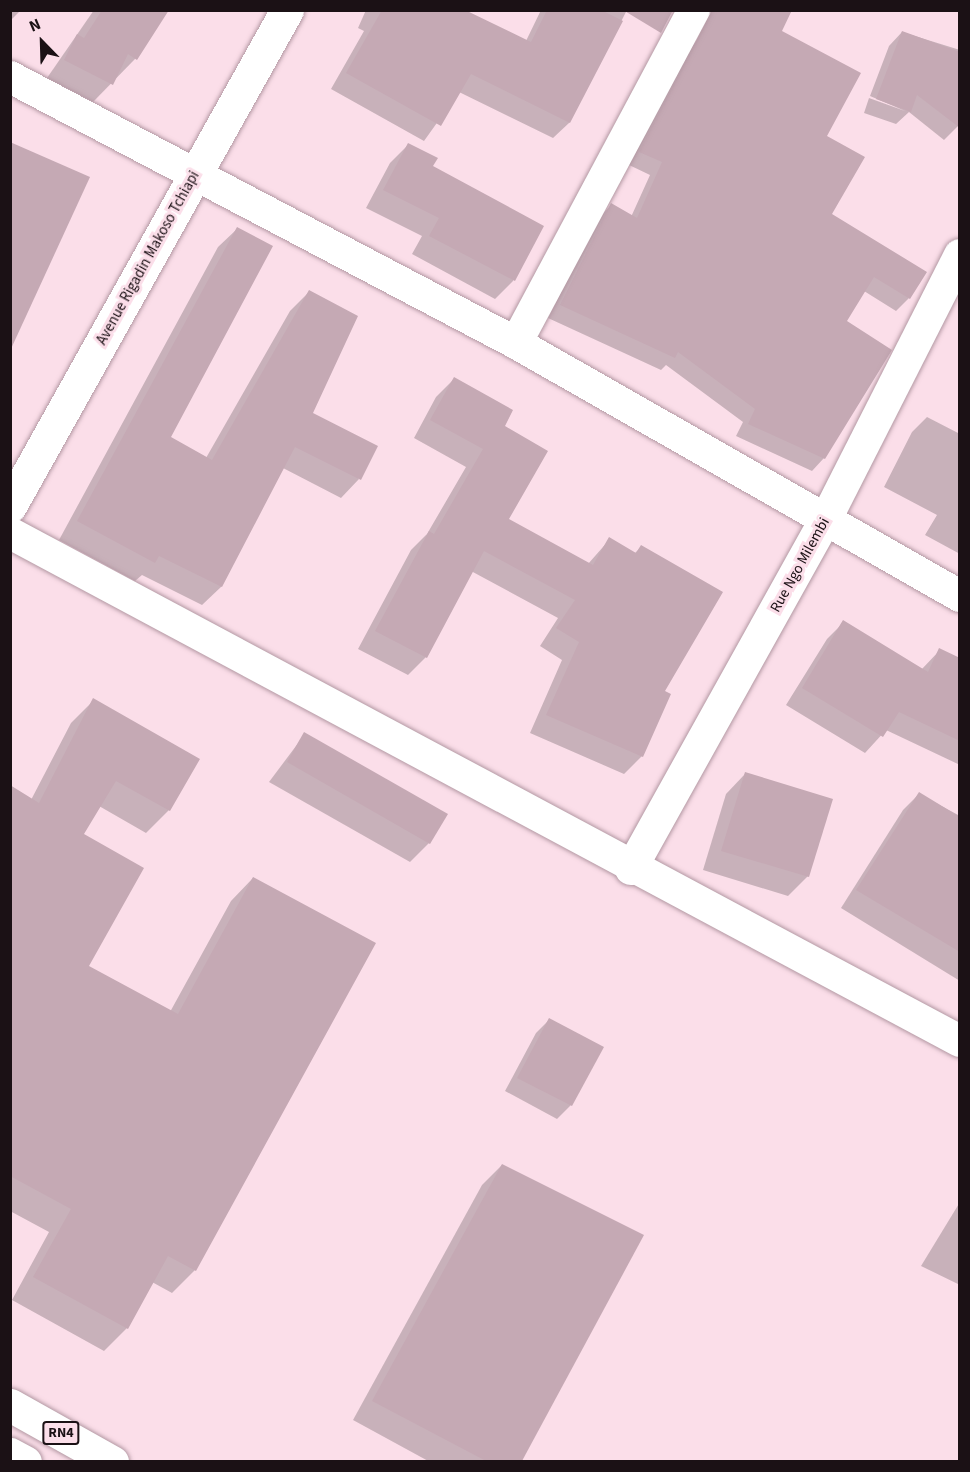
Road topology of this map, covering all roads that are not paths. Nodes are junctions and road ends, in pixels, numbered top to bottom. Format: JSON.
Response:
{"nodes":[{"id":1,"x":287,"y":10,"type":"edge"},
{"id":2,"x":694,"y":10,"type":"edge"},
{"id":3,"x":10,"y":76,"type":"edge"},
{"id":4,"x":194,"y":177,"type":"junction"},
{"id":5,"x":960,"y":255,"type":"edge"},
{"id":6,"x":516,"y":343,"type":"junction"},
{"id":7,"x":10,"y":506,"type":"edge"},
{"id":8,"x":826,"y":519,"type":"junction"},
{"id":9,"x":10,"y":533,"type":"edge"},
{"id":10,"x":960,"y":596,"type":"edge"},
{"id":11,"x":631,"y":869,"type":"junction"},
{"id":12,"x":960,"y":1041,"type":"edge"},
{"id":13,"x":10,"y":1405,"type":"edge"},
{"id":14,"x":10,"y":1454,"type":"edge"},
{"id":15,"x":25,"y":1461,"type":"edge"},
{"id":16,"x":112,"y":1461,"type":"edge"}],
"edges":[{"from":1,"to":4,"type":"main road","name":"Avenue Rigadin Makoso Tchiapi"},
{"from":2,"to":6,"type":"street"},
{"from":3,"to":4,"type":"street"},
{"from":4,"to":6,"type":"street"},
{"from":4,"to":7,"type":"main road","name":"Avenue Rigadin Makoso Tchiapi"},
{"from":5,"to":8,"type":"street","name":"Rue Ngo Milembi"},
{"from":6,"to":8,"type":"street"},
{"from":8,"to":10,"type":"street"},
{"from":8,"to":11,"type":"street","name":"Rue Ngo Milembi"},
{"from":9,"to":11,"type":"street"},
{"from":11,"to":12,"type":"street"},
{"from":13,"to":16,"type":"main road","number":"RN4"},
{"from":14,"to":15,"type":"main road"}]}
